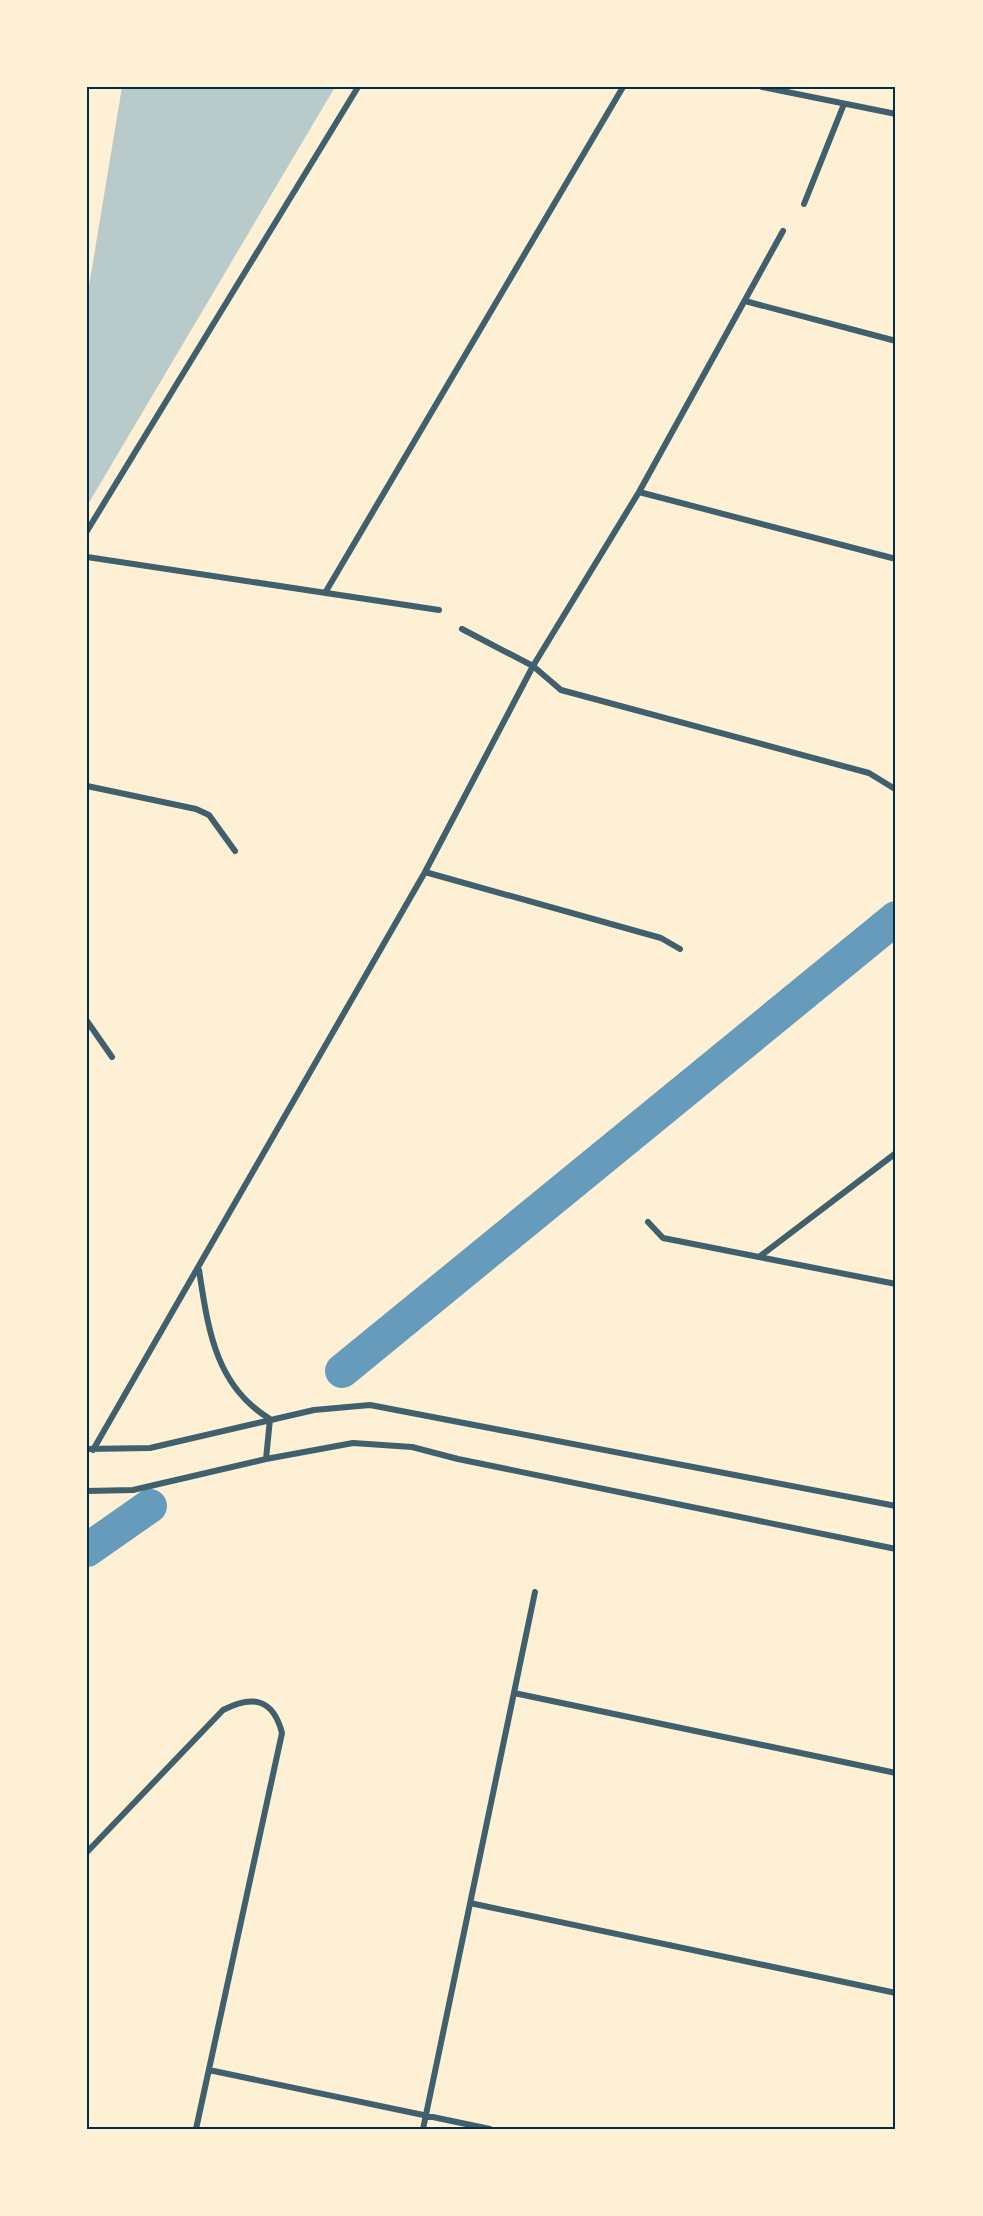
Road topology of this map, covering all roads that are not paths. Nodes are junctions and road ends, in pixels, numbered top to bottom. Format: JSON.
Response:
{"nodes":[{"id":1,"x":358,"y":87,"type":"edge"},
{"id":2,"x":623,"y":87,"type":"edge"},
{"id":3,"x":762,"y":87,"type":"edge"},
{"id":4,"x":844,"y":104,"type":"junction"},
{"id":5,"x":896,"y":114,"type":"edge"},
{"id":6,"x":804,"y":204,"type":"dead end"},
{"id":7,"x":783,"y":231,"type":"dead end"},
{"id":8,"x":745,"y":301,"type":"junction"},
{"id":9,"x":896,"y":341,"type":"edge"},
{"id":10,"x":639,"y":492,"type":"junction"},
{"id":11,"x":87,"y":531,"type":"edge"},
{"id":12,"x":87,"y":557,"type":"edge"},
{"id":13,"x":896,"y":559,"type":"edge"},
{"id":14,"x":325,"y":593,"type":"junction"},
{"id":15,"x":439,"y":610,"type":"dead end"},
{"id":16,"x":462,"y":629,"type":"dead end"},
{"id":17,"x":533,"y":666,"type":"junction"},
{"id":18,"x":87,"y":786,"type":"edge"},
{"id":19,"x":895,"y":789,"type":"edge"},
{"id":20,"x":235,"y":851,"type":"dead end"},
{"id":21,"x":425,"y":872,"type":"junction"},
{"id":22,"x":680,"y":949,"type":"dead end"},
{"id":23,"x":87,"y":1021,"type":"edge"},
{"id":24,"x":112,"y":1057,"type":"dead end"},
{"id":25,"x":896,"y":1153,"type":"edge"},
{"id":26,"x":648,"y":1222,"type":"dead end"},
{"id":27,"x":759,"y":1257,"type":"junction"},
{"id":28,"x":199,"y":1269,"type":"junction"},
{"id":29,"x":896,"y":1284,"type":"edge"},
{"id":30,"x":270,"y":1419,"type":"junction"},
{"id":31,"x":90,"y":1449,"type":"edge"},
{"id":32,"x":266,"y":1459,"type":"junction"},
{"id":33,"x":87,"y":1491,"type":"edge"},
{"id":34,"x":896,"y":1506,"type":"edge"},
{"id":35,"x":896,"y":1549,"type":"edge"},
{"id":36,"x":535,"y":1592,"type":"dead end"},
{"id":37,"x":514,"y":1693,"type":"junction"},
{"id":38,"x":896,"y":1773,"type":"edge"},
{"id":39,"x":87,"y":1851,"type":"edge"},
{"id":40,"x":470,"y":1904,"type":"junction"},
{"id":41,"x":896,"y":1993,"type":"edge"},
{"id":42,"x":209,"y":2070,"type":"junction"},
{"id":43,"x":426,"y":2116,"type":"junction"},
{"id":44,"x":196,"y":2129,"type":"edge"},
{"id":45,"x":423,"y":2129,"type":"edge"},
{"id":46,"x":490,"y":2129,"type":"edge"}],
"edges":[{"from":1,"to":11,"type":"street"},
{"from":2,"to":14,"type":"street"},
{"from":3,"to":4,"type":"street"},
{"from":4,"to":5,"type":"street"},
{"from":4,"to":6,"type":"street"},
{"from":7,"to":8,"type":"street"},
{"from":8,"to":9,"type":"street"},
{"from":8,"to":10,"type":"street"},
{"from":10,"to":13,"type":"street"},
{"from":10,"to":17,"type":"street"},
{"from":12,"to":14,"type":"street"},
{"from":14,"to":15,"type":"street"},
{"from":16,"to":17,"type":"street"},
{"from":17,"to":19,"type":"street"},
{"from":17,"to":21,"type":"street"},
{"from":18,"to":20,"type":"street"},
{"from":21,"to":22,"type":"street"},
{"from":21,"to":28,"type":"street"},
{"from":23,"to":24,"type":"street"},
{"from":25,"to":27,"type":"street"},
{"from":26,"to":27,"type":"street"},
{"from":27,"to":29,"type":"street"},
{"from":28,"to":30,"type":"street"},
{"from":28,"to":31,"type":"street"},
{"from":30,"to":31,"type":"street"},
{"from":30,"to":32,"type":"street"},
{"from":30,"to":34,"type":"street"},
{"from":32,"to":33,"type":"street"},
{"from":32,"to":35,"type":"street"},
{"from":36,"to":37,"type":"street"},
{"from":37,"to":38,"type":"street"},
{"from":37,"to":40,"type":"street"},
{"from":39,"to":42,"type":"street"},
{"from":40,"to":41,"type":"street"},
{"from":40,"to":43,"type":"street"},
{"from":42,"to":43,"type":"street"},
{"from":42,"to":44,"type":"street"},
{"from":43,"to":45,"type":"street"},
{"from":43,"to":46,"type":"street"}]}
